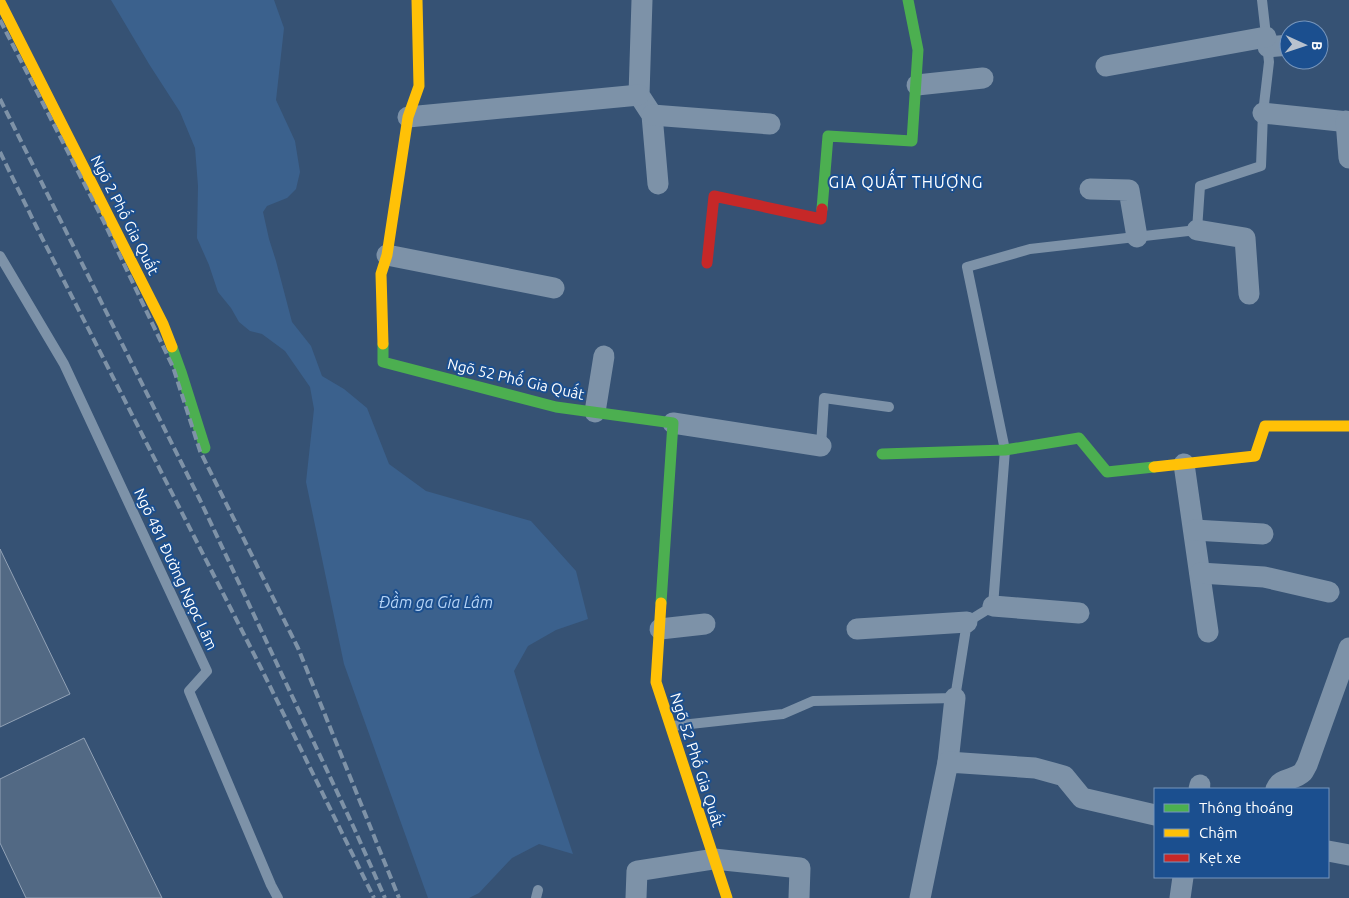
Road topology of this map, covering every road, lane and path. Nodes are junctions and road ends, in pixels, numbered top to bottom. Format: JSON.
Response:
{"nodes":[{"id":1,"x":417,"y":0,"type":"edge"},
{"id":2,"x":642,"y":0,"type":"edge"},
{"id":3,"x":908,"y":0,"type":"edge"},
{"id":4,"x":1262,"y":0,"type":"edge"},
{"id":5,"x":0,"y":2,"type":"edge"},
{"id":6,"x":1267,"y":42,"type":"junction"},
{"id":7,"x":1279,"y":44,"type":"edge"},
{"id":8,"x":1106,"y":66,"type":"dead end"},
{"id":9,"x":983,"y":78,"type":"dead end"},
{"id":10,"x":917,"y":84,"type":"junction"},
{"id":11,"x":639,"y":95,"type":"junction"},
{"id":12,"x":1264,"y":113,"type":"junction"},
{"id":13,"x":652,"y":115,"type":"junction"},
{"id":14,"x":408,"y":117,"type":"junction"},
{"id":15,"x":1348,"y":121,"type":"edge"},
{"id":16,"x":770,"y":124,"type":"dead end"},
{"id":17,"x":1349,"y":158,"type":"edge"},
{"id":18,"x":658,"y":184,"type":"dead end"},
{"id":19,"x":1090,"y":189,"type":"dead end"},
{"id":20,"x":1197,"y":230,"type":"junction"},
{"id":21,"x":1137,"y":237,"type":"junction"},
{"id":22,"x":387,"y":255,"type":"junction"},
{"id":23,"x":0,"y":256,"type":"edge"},
{"id":24,"x":707,"y":263,"type":"dead end"},
{"id":25,"x":554,"y":288,"type":"dead end"},
{"id":26,"x":1249,"y":294,"type":"dead end"},
{"id":27,"x":604,"y":356,"type":"dead end"},
{"id":28,"x":889,"y":407,"type":"dead end"},
{"id":29,"x":595,"y":412,"type":"junction"},
{"id":30,"x":673,"y":423,"type":"junction"},
{"id":31,"x":1349,"y":426,"type":"edge"},
{"id":32,"x":822,"y":446,"type":"joint"},
{"id":33,"x":205,"y":448,"type":"dead end"},
{"id":34,"x":1005,"y":450,"type":"junction"},
{"id":35,"x":882,"y":454,"type":"dead end"},
{"id":36,"x":1184,"y":464,"type":"junction"},
{"id":37,"x":1194,"y":530,"type":"junction"},
{"id":38,"x":1263,"y":534,"type":"dead end"},
{"id":39,"x":1200,"y":573,"type":"junction"},
{"id":40,"x":1329,"y":592,"type":"dead end"},
{"id":41,"x":993,"y":606,"type":"junction"},
{"id":42,"x":1079,"y":613,"type":"dead end"},
{"id":43,"x":967,"y":622,"type":"junction"},
{"id":44,"x":705,"y":624,"type":"dead end"},
{"id":45,"x":660,"y":629,"type":"junction"},
{"id":46,"x":857,"y":629,"type":"dead end"},
{"id":47,"x":1208,"y":632,"type":"dead end"},
{"id":48,"x":1349,"y":648,"type":"edge"},
{"id":49,"x":955,"y":698,"type":"junction"},
{"id":50,"x":670,"y":726,"type":"junction"},
{"id":51,"x":948,"y":762,"type":"junction"},
{"id":52,"x":1276,"y":788,"type":"edge"},
{"id":53,"x":1154,"y":815,"type":"edge"},
{"id":54,"x":1329,"y":851,"type":"edge"},
{"id":55,"x":1349,"y":855,"type":"edge"},
{"id":56,"x":714,"y":859,"type":"junction"},
{"id":57,"x":1183,"y":878,"type":"edge"},
{"id":58,"x":278,"y":898,"type":"edge"},
{"id":59,"x":636,"y":898,"type":"edge"},
{"id":60,"x":726,"y":898,"type":"edge"},
{"id":61,"x":798,"y":898,"type":"edge"},
{"id":62,"x":920,"y":898,"type":"edge"},
{"id":63,"x":1180,"y":898,"type":"edge"}],
"edges":[{"from":1,"to":14,"type":"street","name":"Ngõ 52 Phố Gia Quất"},
{"from":2,"to":11,"type":"street"},
{"from":3,"to":10,"type":"street"},
{"from":4,"to":6,"type":"lane"},
{"from":5,"to":33,"type":"street","name":"Ngõ 2 Phố Gia Quất"},
{"from":6,"to":7,"type":"street"},
{"from":6,"to":8,"type":"street"},
{"from":6,"to":12,"type":"lane"},
{"from":9,"to":10,"type":"street"},
{"from":10,"to":24,"type":"street"},
{"from":11,"to":13,"type":"street"},
{"from":11,"to":14,"type":"street"},
{"from":12,"to":15,"type":"street"},
{"from":12,"to":20,"type":"lane"},
{"from":13,"to":16,"type":"street"},
{"from":13,"to":18,"type":"street"},
{"from":14,"to":22,"type":"street","name":"Ngõ 52 Phố Gia Quất"},
{"from":15,"to":17,"type":"street"},
{"from":19,"to":21,"type":"street"},
{"from":20,"to":21,"type":"lane"},
{"from":20,"to":26,"type":"street"},
{"from":21,"to":34,"type":"lane"},
{"from":22,"to":25,"type":"street"},
{"from":22,"to":29,"type":"street","name":"Ngõ 52 Phố Gia Quất"},
{"from":23,"to":58,"type":"lane","name":"Ngõ 481 Đường Ngọc Lâm"},
{"from":27,"to":29,"type":"street"},
{"from":28,"to":32,"type":"lane"},
{"from":29,"to":30,"type":"street","name":"Ngõ 52 Phố Gia Quất"},
{"from":30,"to":32,"type":"street"},
{"from":30,"to":45,"type":"street","name":"Ngõ 52 Phố Gia Quất"},
{"from":31,"to":36,"type":"street"},
{"from":34,"to":35,"type":"street"},
{"from":34,"to":36,"type":"street"},
{"from":34,"to":41,"type":"lane"},
{"from":36,"to":37,"type":"street"},
{"from":37,"to":38,"type":"street"},
{"from":37,"to":39,"type":"street"},
{"from":39,"to":40,"type":"street"},
{"from":39,"to":47,"type":"street"},
{"from":41,"to":42,"type":"street"},
{"from":41,"to":43,"type":"lane"},
{"from":43,"to":46,"type":"street"},
{"from":43,"to":49,"type":"lane"},
{"from":44,"to":45,"type":"street"},
{"from":45,"to":50,"type":"street","name":"Ngõ 52 Phố Gia Quất"},
{"from":48,"to":52,"type":"street"},
{"from":49,"to":50,"type":"lane"},
{"from":49,"to":51,"type":"street"},
{"from":50,"to":56,"type":"street","name":"Ngõ 52 Phố Gia Quất"},
{"from":51,"to":53,"type":"street"},
{"from":51,"to":62,"type":"street"},
{"from":54,"to":55,"type":"street"},
{"from":56,"to":59,"type":"street"},
{"from":56,"to":60,"type":"street","name":"Ngõ 52 Phố Gia Quất"},
{"from":56,"to":61,"type":"street"},
{"from":57,"to":63,"type":"street"}]}
